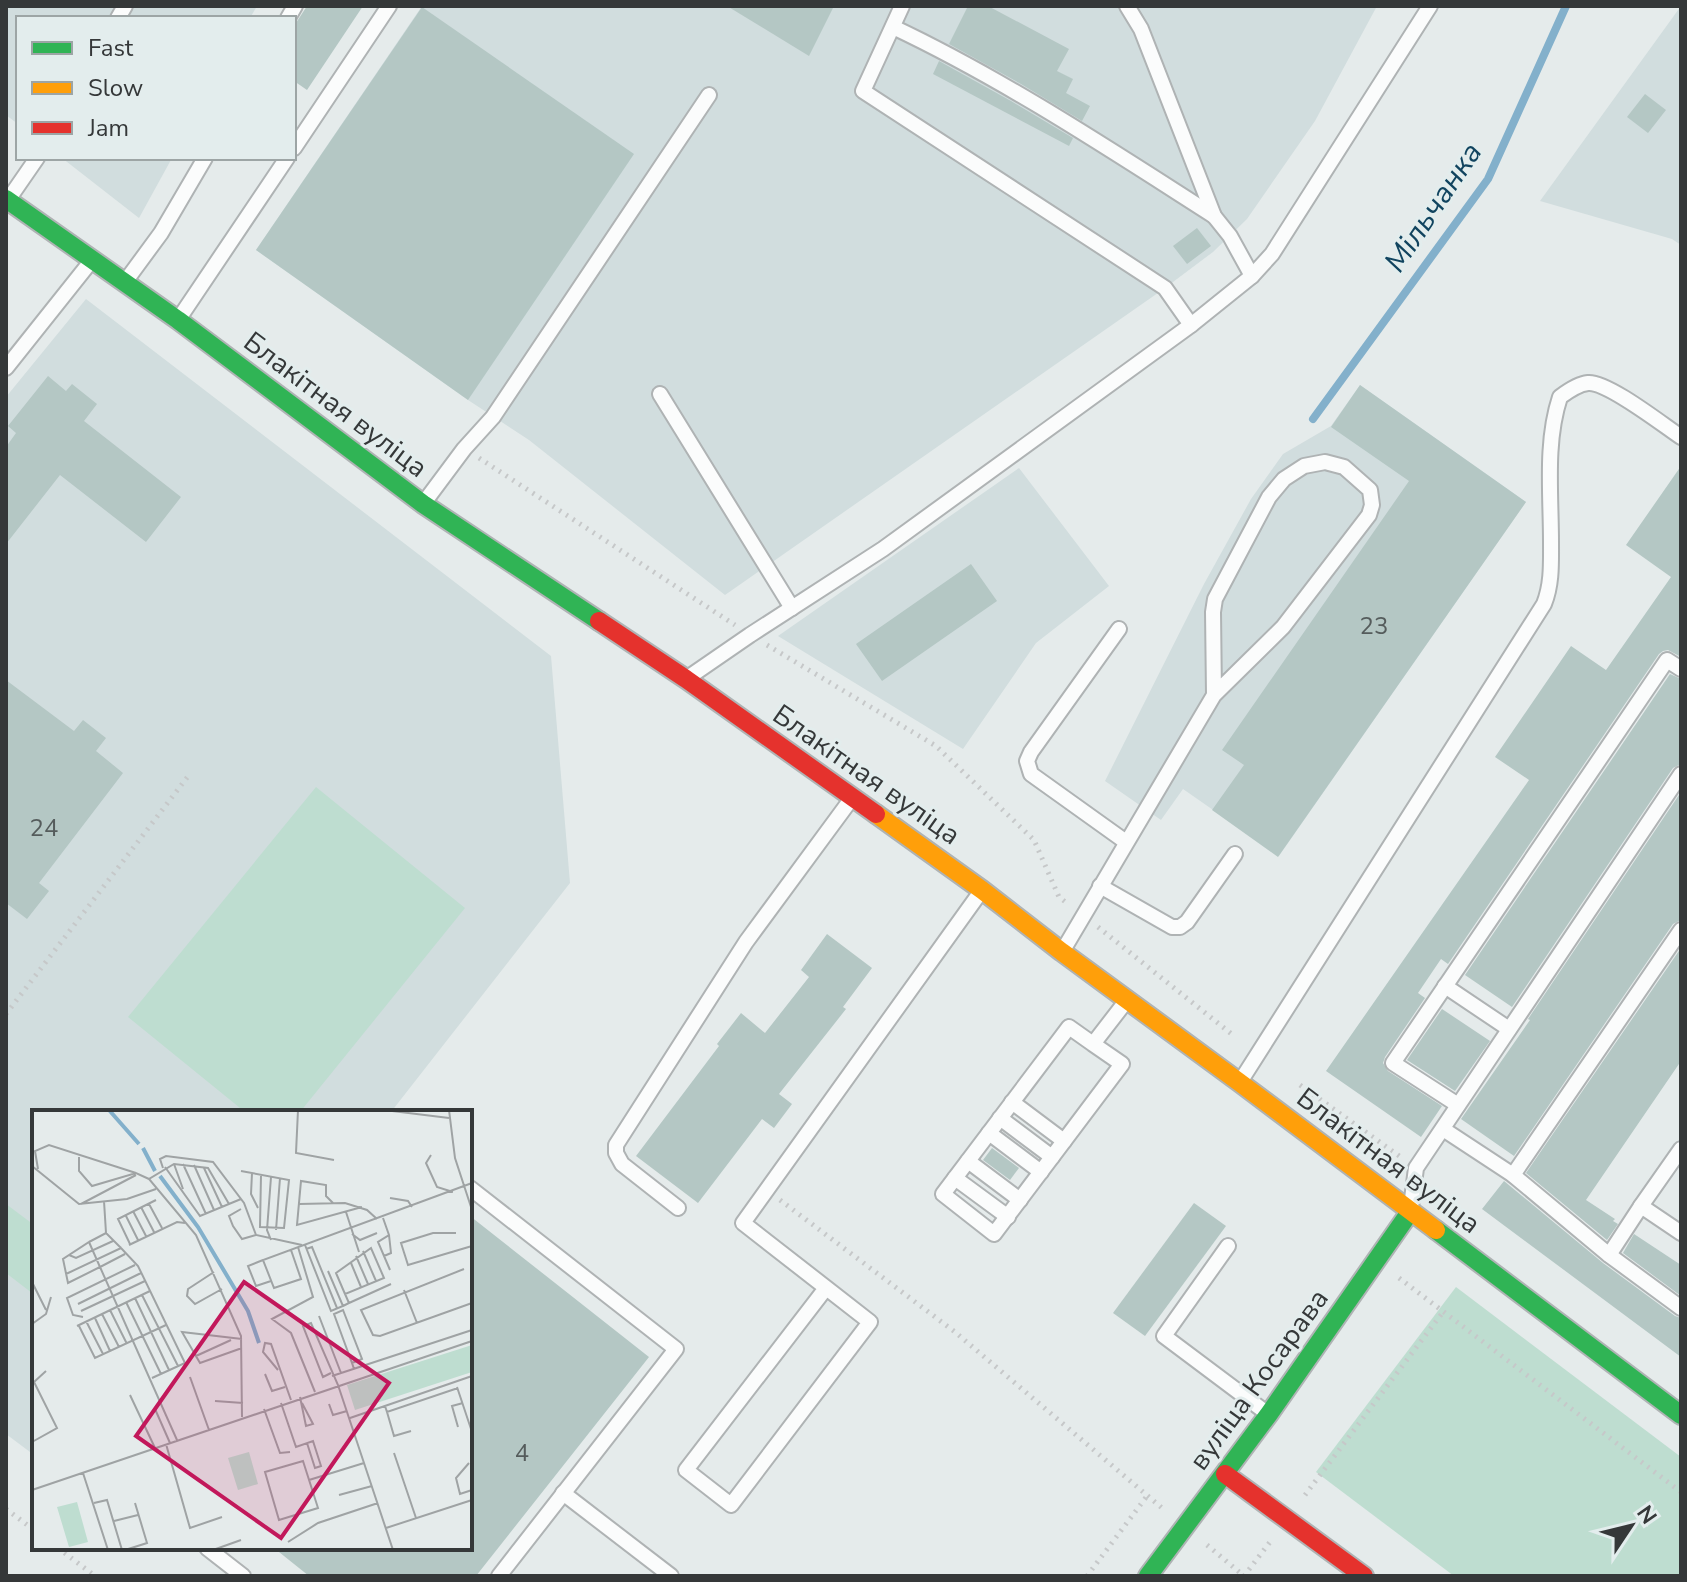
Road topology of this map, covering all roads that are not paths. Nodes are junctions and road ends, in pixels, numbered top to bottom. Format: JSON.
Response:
{"nodes":[{"id":1,"x":389,"y":6,"type":"edge"},
{"id":2,"x":902,"y":6,"type":"edge"},
{"id":3,"x":1127,"y":6,"type":"edge"},
{"id":4,"x":1430,"y":6,"type":"edge"},
{"id":5,"x":893,"y":27,"type":"junction"},
{"id":6,"x":709,"y":95,"type":"dead end"},
{"id":7,"x":296,"y":145,"type":"edge"},
{"id":8,"x":36,"y":160,"type":"edge"},
{"id":9,"x":204,"y":160,"type":"edge"},
{"id":10,"x":286,"y":160,"type":"edge"},
{"id":11,"x":7,"y":200,"type":"edge"},
{"id":12,"x":1214,"y":216,"type":"junction"},
{"id":13,"x":92,"y":260,"type":"junction"},
{"id":14,"x":1252,"y":276,"type":"junction"},
{"id":15,"x":125,"y":283,"type":"junction"},
{"id":16,"x":178,"y":320,"type":"junction"},
{"id":17,"x":1191,"y":325,"type":"junction"},
{"id":18,"x":6,"y":368,"type":"edge"},
{"id":19,"x":660,"y":394,"type":"dead end"},
{"id":20,"x":1681,"y":437,"type":"edge"},
{"id":21,"x":423,"y":504,"type":"junction"},
{"id":22,"x":792,"y":608,"type":"junction"},
{"id":23,"x":1119,"y":629,"type":"dead end"},
{"id":24,"x":1681,"y":669,"type":"edge"},
{"id":25,"x":686,"y":679,"type":"junction"},
{"id":26,"x":1214,"y":695,"type":"junction"},
{"id":27,"x":1681,"y":774,"type":"edge"},
{"id":28,"x":852,"y":798,"type":"junction"},
{"id":29,"x":1126,"y":842,"type":"junction"},
{"id":30,"x":1235,"y":854,"type":"dead end"},
{"id":31,"x":1100,"y":886,"type":"junction"},
{"id":32,"x":982,"y":890,"type":"junction"},
{"id":33,"x":1681,"y":930,"type":"edge"},
{"id":34,"x":1062,"y":952,"type":"junction"},
{"id":35,"x":1445,"y":986,"type":"junction"},
{"id":36,"x":1127,"y":999,"type":"junction"},
{"id":37,"x":1509,"y":1029,"type":"junction"},
{"id":38,"x":1093,"y":1044,"type":"junction"},
{"id":39,"x":1239,"y":1082,"type":"junction"},
{"id":40,"x":1012,"y":1102,"type":"junction"},
{"id":41,"x":1458,"y":1105,"type":"junction"},
{"id":42,"x":1000,"y":1118,"type":"junction"},
{"id":43,"x":1443,"y":1129,"type":"junction"},
{"id":44,"x":989,"y":1133,"type":"junction"},
{"id":45,"x":1064,"y":1141,"type":"junction"},
{"id":46,"x":1681,"y":1149,"type":"edge"},
{"id":47,"x":1052,"y":1157,"type":"junction"},
{"id":48,"x":968,"y":1161,"type":"junction"},
{"id":49,"x":1041,"y":1172,"type":"junction"},
{"id":50,"x":1513,"y":1175,"type":"junction"},
{"id":51,"x":955,"y":1178,"type":"junction"},
{"id":52,"x":472,"y":1190,"type":"edge"},
{"id":53,"x":1020,"y":1200,"type":"junction"},
{"id":54,"x":1641,"y":1206,"type":"junction"},
{"id":55,"x":678,"y":1208,"type":"dead end"},
{"id":56,"x":1410,"y":1212,"type":"junction"},
{"id":57,"x":1008,"y":1217,"type":"junction"},
{"id":58,"x":1681,"y":1233,"type":"edge"},
{"id":59,"x":1228,"y":1246,"type":"dead end"},
{"id":60,"x":1609,"y":1255,"type":"junction"},
{"id":61,"x":826,"y":1288,"type":"junction"},
{"id":62,"x":1681,"y":1308,"type":"edge"},
{"id":63,"x":1269,"y":1414,"type":"junction"},
{"id":64,"x":1681,"y":1415,"type":"edge"},
{"id":65,"x":1225,"y":1474,"type":"junction"},
{"id":66,"x":563,"y":1493,"type":"junction"},
{"id":67,"x":210,"y":1550,"type":"edge"},
{"id":68,"x":243,"y":1576,"type":"edge"},
{"id":69,"x":499,"y":1576,"type":"edge"},
{"id":70,"x":671,"y":1576,"type":"edge"},
{"id":71,"x":1148,"y":1576,"type":"edge"},
{"id":72,"x":1364,"y":1576,"type":"edge"}],
"edges":[{"from":1,"to":7,"type":"lane"},
{"from":2,"to":5,"type":"lane"},
{"from":3,"to":12,"type":"lane"},
{"from":4,"to":14,"type":"lane"},
{"from":5,"to":12,"type":"lane"},
{"from":5,"to":17,"type":"lane"},
{"from":6,"to":21,"type":"lane"},
{"from":8,"to":11,"type":"lane"},
{"from":9,"to":15,"type":"lane"},
{"from":10,"to":16,"type":"lane"},
{"from":11,"to":13,"type":"street","name":"Блакітная вуліца"},
{"from":12,"to":14,"type":"lane"},
{"from":13,"to":15,"type":"street","name":"Блакітная вуліца"},
{"from":13,"to":18,"type":"lane"},
{"from":14,"to":17,"type":"lane"},
{"from":15,"to":16,"type":"street","name":"Блакітная вуліца"},
{"from":16,"to":21,"type":"street","name":"Блакітная вуліца"},
{"from":17,"to":22,"type":"lane"},
{"from":19,"to":22,"type":"lane"},
{"from":20,"to":39,"type":"lane"},
{"from":21,"to":25,"type":"street","name":"Блакітная вуліца"},
{"from":22,"to":25,"type":"lane"},
{"from":23,"to":29,"type":"lane"},
{"from":24,"to":35,"type":"lane"},
{"from":25,"to":28,"type":"street","name":"Блакітная вуліца"},
{"from":26,"to":26,"type":"lane"},
{"from":26,"to":29,"type":"lane"},
{"from":27,"to":37,"type":"lane"},
{"from":28,"to":32,"type":"street","name":"Блакітная вуліца"},
{"from":28,"to":55,"type":"lane"},
{"from":29,"to":31,"type":"lane"},
{"from":30,"to":31,"type":"lane"},
{"from":31,"to":34,"type":"lane"},
{"from":32,"to":34,"type":"street","name":"Блакітная вуліца"},
{"from":32,"to":61,"type":"lane"},
{"from":33,"to":50,"type":"lane"},
{"from":34,"to":36,"type":"street","name":"Блакітная вуліца"},
{"from":35,"to":37,"type":"lane"},
{"from":35,"to":41,"type":"lane"},
{"from":36,"to":38,"type":"lane"},
{"from":36,"to":39,"type":"street","name":"Блакітная вуліца"},
{"from":37,"to":41,"type":"lane"},
{"from":38,"to":40,"type":"lane"},
{"from":38,"to":45,"type":"lane"},
{"from":39,"to":56,"type":"street","name":"Блакітная вуліца"},
{"from":40,"to":42,"type":"lane"},
{"from":40,"to":45,"type":"lane"},
{"from":41,"to":43,"type":"lane"},
{"from":42,"to":44,"type":"lane"},
{"from":42,"to":47,"type":"lane"},
{"from":43,"to":50,"type":"lane"},
{"from":43,"to":56,"type":"lane"},
{"from":44,"to":48,"type":"lane"},
{"from":44,"to":49,"type":"lane"},
{"from":45,"to":47,"type":"lane"},
{"from":46,"to":54,"type":"lane"},
{"from":47,"to":49,"type":"lane"},
{"from":48,"to":51,"type":"lane"},
{"from":48,"to":53,"type":"lane"},
{"from":49,"to":53,"type":"lane"},
{"from":50,"to":60,"type":"lane"},
{"from":51,"to":57,"type":"lane"},
{"from":51,"to":57,"type":"lane"},
{"from":52,"to":66,"type":"lane"},
{"from":53,"to":57,"type":"lane"},
{"from":54,"to":58,"type":"lane"},
{"from":54,"to":60,"type":"lane"},
{"from":56,"to":63,"type":"street","name":"вуліца Косарава"},
{"from":56,"to":64,"type":"street","name":"Блакітная вуліца"},
{"from":59,"to":63,"type":"lane"},
{"from":60,"to":62,"type":"lane"},
{"from":61,"to":61,"type":"lane"},
{"from":63,"to":65,"type":"street","name":"вуліца Косарава"},
{"from":65,"to":71,"type":"street","name":"вуліца Косарава"},
{"from":65,"to":72,"type":"street"},
{"from":66,"to":69,"type":"lane"},
{"from":66,"to":70,"type":"lane"},
{"from":67,"to":68,"type":"lane"}]}
